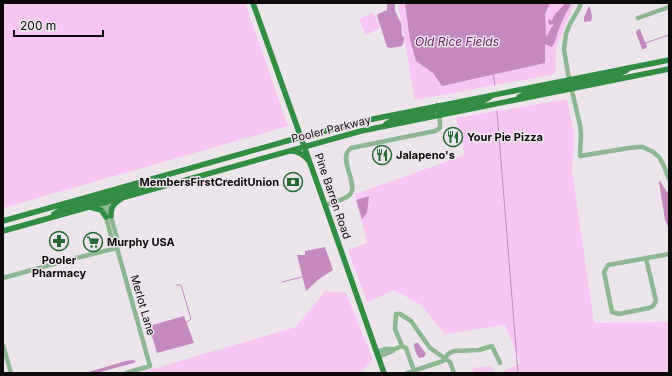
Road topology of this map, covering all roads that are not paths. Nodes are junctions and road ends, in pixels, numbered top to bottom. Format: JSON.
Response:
{"nodes":[{"id":1,"x":253,"y":3,"type":"edge"},
{"id":2,"x":581,"y":3,"type":"edge"},
{"id":3,"x":669,"y":7,"type":"edge"},
{"id":4,"x":638,"y":18,"type":"dead end"},
{"id":5,"x":669,"y":60,"type":"edge"},
{"id":6,"x":669,"y":66,"type":"edge"},
{"id":7,"x":669,"y":69,"type":"edge"},
{"id":8,"x":654,"y":72,"type":"junction"},
{"id":9,"x":570,"y":84,"type":"junction"},
{"id":10,"x":496,"y":94,"type":"junction"},
{"id":11,"x":437,"y":106,"type":"junction"},
{"id":12,"x":439,"y":115,"type":"junction"},
{"id":13,"x":296,"y":124,"type":"junction"},
{"id":14,"x":378,"y":127,"type":"junction"},
{"id":15,"x":315,"y":133,"type":"junction"},
{"id":16,"x":301,"y":137,"type":"junction"},
{"id":17,"x":288,"y":141,"type":"junction"},
{"id":18,"x":318,"y":142,"type":"junction"},
{"id":19,"x":304,"y":146,"type":"junction"},
{"id":20,"x":289,"y":150,"type":"junction"},
{"id":21,"x":308,"y":157,"type":"junction"},
{"id":22,"x":311,"y":164,"type":"junction"},
{"id":23,"x":165,"y":175,"type":"junction"},
{"id":24,"x":669,"y":179,"type":"edge"},
{"id":25,"x":104,"y":197,"type":"junction"},
{"id":26,"x":123,"y":197,"type":"junction"},
{"id":27,"x":325,"y":205,"type":"junction"},
{"id":28,"x":87,"y":207,"type":"junction"},
{"id":29,"x":108,"y":217,"type":"junction"},
{"id":30,"x":43,"y":220,"type":"junction"},
{"id":31,"x":3,"y":221,"type":"edge"},
{"id":32,"x":3,"y":231,"type":"edge"},
{"id":33,"x":117,"y":248,"type":"junction"},
{"id":34,"x":669,"y":254,"type":"edge"},
{"id":35,"x":646,"y":258,"type":"junction"},
{"id":36,"x":3,"y":278,"type":"edge"},
{"id":37,"x":3,"y":345,"type":"edge"},
{"id":38,"x":402,"y":346,"type":"junction"},
{"id":39,"x":377,"y":355,"type":"junction"},
{"id":40,"x":445,"y":358,"type":"junction"},
{"id":41,"x":500,"y":364,"type":"dead end"},
{"id":42,"x":414,"y":371,"type":"junction"},
{"id":43,"x":11,"y":373,"type":"edge"},
{"id":44,"x":126,"y":373,"type":"edge"},
{"id":45,"x":384,"y":373,"type":"edge"},
{"id":46,"x":408,"y":373,"type":"edge"},
{"id":47,"x":454,"y":373,"type":"edge"}],
"edges":[{"from":1,"to":13,"type":"main road","name":"Pine Barren Road"},
{"from":2,"to":9,"type":"street"},
{"from":3,"to":4,"type":"street"},
{"from":5,"to":9,"type":"main road"},
{"from":6,"to":8,"type":"main road"},
{"from":7,"to":8,"type":"main road","name":"Pooler Parkway"},
{"from":8,"to":9,"type":"main road","name":"Pooler Parkway"},
{"from":9,"to":10,"type":"main road","name":"Pooler Parkway"},
{"from":9,"to":12,"type":"main road","name":"Pooler Parkway"},
{"from":9,"to":24,"type":"street"},
{"from":10,"to":11,"type":"main road","name":"Pooler Parkway"},
{"from":10,"to":12,"type":"main road"},
{"from":11,"to":14,"type":"main road"},
{"from":11,"to":15,"type":"main road","name":"Pooler Parkway"},
{"from":12,"to":14,"type":"main road","name":"Pooler Parkway"},
{"from":12,"to":27,"type":"street"},
{"from":13,"to":15,"type":"main road"},
{"from":13,"to":16,"type":"main road","name":"Pine Barren Road"},
{"from":13,"to":17,"type":"main road"},
{"from":14,"to":18,"type":"main road","name":"Pooler Parkway"},
{"from":15,"to":16,"type":"main road","name":"Pooler Parkway"},
{"from":16,"to":17,"type":"main road","name":"Pooler Parkway"},
{"from":16,"to":19,"type":"main road","name":"Pine Barren Road"},
{"from":17,"to":23,"type":"main road","name":"Pooler Parkway"},
{"from":18,"to":19,"type":"main road","name":"Pooler Parkway"},
{"from":18,"to":21,"type":"main road"},
{"from":19,"to":20,"type":"main road","name":"Pooler Parkway"},
{"from":19,"to":21,"type":"main road","name":"Pine Barren Road"},
{"from":20,"to":22,"type":"main road"},
{"from":20,"to":26,"type":"main road","name":"Pooler Parkway"},
{"from":21,"to":22,"type":"main road","name":"Pine Barren Road"},
{"from":22,"to":27,"type":"main road","name":"Pine Barren Road"},
{"from":23,"to":25,"type":"main road","name":"Pooler Parkway"},
{"from":23,"to":25,"type":"main road"},
{"from":25,"to":26,"type":"main road","name":"Pooler Parkway"},
{"from":25,"to":28,"type":"main road","name":"Pooler Parkway"},
{"from":25,"to":29,"type":"street","name":"Merlot Lane"},
{"from":25,"to":30,"type":"main road"},
{"from":25,"to":31,"type":"main road","name":"Pooler Parkway"},
{"from":26,"to":29,"type":"main road"},
{"from":27,"to":39,"type":"main road","name":"Pine Barren Road"},
{"from":28,"to":29,"type":"main road"},
{"from":28,"to":30,"type":"main road","name":"Pooler Parkway"},
{"from":29,"to":33,"type":"street","name":"Merlot Lane"},
{"from":30,"to":32,"type":"main road","name":"Pooler Parkway"},
{"from":33,"to":36,"type":"street"},
{"from":33,"to":44,"type":"street","name":"Merlot Lane"},
{"from":34,"to":35,"type":"street"},
{"from":35,"to":35,"type":"street"},
{"from":37,"to":43,"type":"street"},
{"from":38,"to":39,"type":"street"},
{"from":38,"to":40,"type":"street"},
{"from":38,"to":42,"type":"street"},
{"from":39,"to":45,"type":"main road","name":"Pine Barren Road"},
{"from":40,"to":41,"type":"street"},
{"from":40,"to":42,"type":"street"},
{"from":40,"to":47,"type":"street"},
{"from":42,"to":46,"type":"street"}]}
